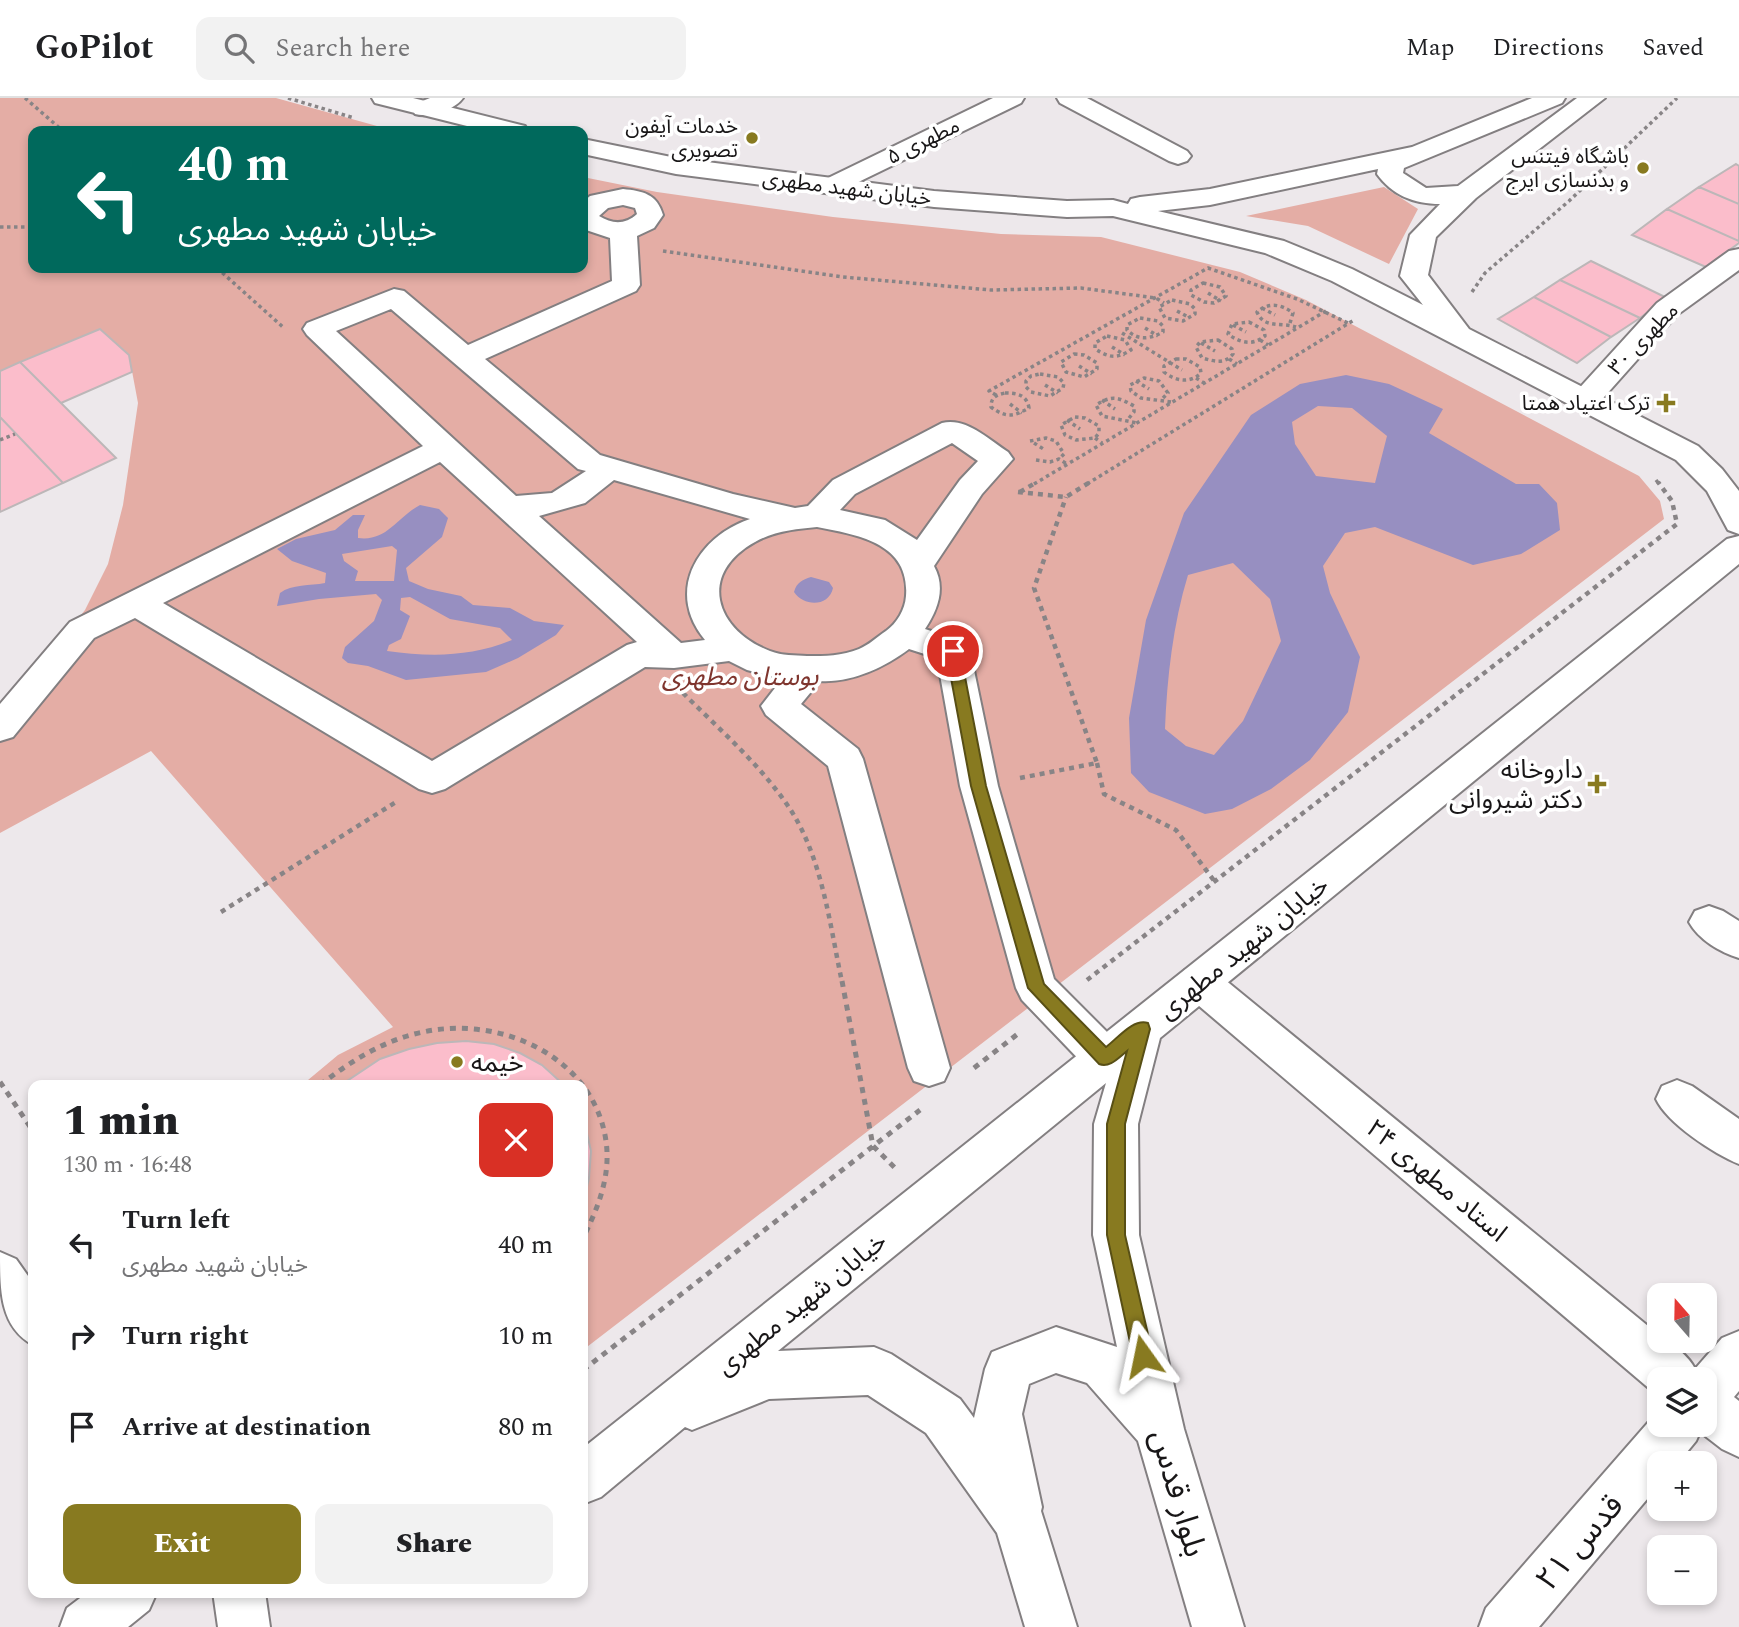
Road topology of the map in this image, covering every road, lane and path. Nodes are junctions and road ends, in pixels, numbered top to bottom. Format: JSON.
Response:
{"nodes":[{"id":1,"x":24,"y":98,"type":"edge"},
{"id":2,"x":288,"y":98,"type":"edge"},
{"id":3,"x":384,"y":98,"type":"edge"},
{"id":4,"x":451,"y":98,"type":"edge"},
{"id":5,"x":1012,"y":98,"type":"edge"},
{"id":6,"x":1069,"y":98,"type":"edge"},
{"id":7,"x":1553,"y":98,"type":"edge"},
{"id":8,"x":1594,"y":98,"type":"edge"},
{"id":9,"x":1677,"y":98,"type":"edge"},
{"id":10,"x":424,"y":109,"type":"junction"},
{"id":11,"x":362,"y":120,"type":"dead end"},
{"id":12,"x":56,"y":126,"type":"edge"},
{"id":13,"x":495,"y":126,"type":"edge"},
{"id":14,"x":588,"y":148,"type":"edge"},
{"id":15,"x":1419,"y":153,"type":"junction"},
{"id":16,"x":1178,"y":156,"type":"dead end"},
{"id":17,"x":835,"y":184,"type":"junction"},
{"id":18,"x":1467,"y":192,"type":"junction"},
{"id":19,"x":1113,"y":208,"type":"junction"},
{"id":20,"x":588,"y":221,"type":"edge"},
{"id":21,"x":0,"y":227,"type":"edge"},
{"id":22,"x":28,"y":227,"type":"edge"},
{"id":23,"x":624,"y":237,"type":"junction"},
{"id":24,"x":1739,"y":257,"type":"edge"},
{"id":25,"x":1188,"y":281,"type":"junction"},
{"id":26,"x":1195,"y":286,"type":"junction"},
{"id":27,"x":1208,"y":293,"type":"dead end"},
{"id":28,"x":1191,"y":295,"type":"junction"},
{"id":29,"x":1156,"y":298,"type":"junction"},
{"id":30,"x":1181,"y":301,"type":"junction"},
{"id":31,"x":1222,"y":301,"type":"junction"},
{"id":32,"x":1164,"y":303,"type":"junction"},
{"id":33,"x":1205,"y":303,"type":"junction"},
{"id":34,"x":1261,"y":308,"type":"junction"},
{"id":35,"x":1195,"y":309,"type":"junction"},
{"id":36,"x":1177,"y":310,"type":"dead end"},
{"id":37,"x":1326,"y":311,"type":"junction"},
{"id":38,"x":1160,"y":313,"type":"junction"},
{"id":39,"x":1345,"y":313,"type":"dead end"},
{"id":40,"x":1430,"y":313,"type":"junction"},
{"id":41,"x":1275,"y":315,"type":"dead end"},
{"id":42,"x":1124,"y":316,"type":"junction"},
{"id":43,"x":1258,"y":317,"type":"junction"},
{"id":44,"x":1149,"y":318,"type":"junction"},
{"id":45,"x":1191,"y":319,"type":"junction"},
{"id":46,"x":1356,"y":319,"type":"junction"},
{"id":47,"x":1132,"y":321,"type":"junction"},
{"id":48,"x":1173,"y":321,"type":"junction"},
{"id":49,"x":1250,"y":322,"type":"junction"},
{"id":50,"x":1290,"y":323,"type":"junction"},
{"id":51,"x":1349,"y":323,"type":"junction"},
{"id":52,"x":1232,"y":324,"type":"junction"},
{"id":53,"x":1163,"y":326,"type":"junction"},
{"id":54,"x":1272,"y":326,"type":"junction"},
{"id":55,"x":1146,"y":328,"type":"dead end"},
{"id":56,"x":1297,"y":328,"type":"junction"},
{"id":57,"x":1127,"y":330,"type":"junction"},
{"id":58,"x":1264,"y":330,"type":"junction"},
{"id":59,"x":1246,"y":332,"type":"dead end"},
{"id":60,"x":1092,"y":334,"type":"junction"},
{"id":61,"x":1122,"y":334,"type":"junction"},
{"id":62,"x":1228,"y":334,"type":"junction"},
{"id":63,"x":1117,"y":337,"type":"junction"},
{"id":64,"x":1159,"y":337,"type":"junction"},
{"id":65,"x":1099,"y":339,"type":"junction"},
{"id":66,"x":1141,"y":339,"type":"junction"},
{"id":67,"x":1218,"y":340,"type":"junction"},
{"id":68,"x":1260,"y":340,"type":"junction"},
{"id":69,"x":1136,"y":342,"type":"junction"},
{"id":70,"x":1200,"y":342,"type":"junction"},
{"id":71,"x":1242,"y":342,"type":"junction"},
{"id":72,"x":1130,"y":345,"type":"junction"},
{"id":73,"x":1268,"y":345,"type":"junction"},
{"id":74,"x":1112,"y":347,"type":"dead end"},
{"id":75,"x":1095,"y":349,"type":"junction"},
{"id":76,"x":1232,"y":349,"type":"junction"},
{"id":77,"x":1214,"y":351,"type":"dead end"},
{"id":78,"x":1058,"y":352,"type":"junction"},
{"id":79,"x":1197,"y":353,"type":"junction"},
{"id":80,"x":1084,"y":355,"type":"junction"},
{"id":81,"x":1126,"y":355,"type":"junction"},
{"id":82,"x":464,"y":357,"type":"junction"},
{"id":83,"x":1066,"y":357,"type":"junction"},
{"id":84,"x":1108,"y":357,"type":"junction"},
{"id":85,"x":1186,"y":359,"type":"junction"},
{"id":86,"x":1228,"y":359,"type":"junction"},
{"id":87,"x":1168,"y":361,"type":"junction"},
{"id":88,"x":1211,"y":361,"type":"junction"},
{"id":89,"x":1097,"y":363,"type":"junction"},
{"id":90,"x":1237,"y":364,"type":"junction"},
{"id":91,"x":1079,"y":366,"type":"dead end"},
{"id":92,"x":1200,"y":367,"type":"junction"},
{"id":93,"x":1061,"y":368,"type":"junction"},
{"id":94,"x":1182,"y":370,"type":"dead end"},
{"id":95,"x":1024,"y":371,"type":"junction"},
{"id":96,"x":1164,"y":372,"type":"junction"},
{"id":97,"x":1050,"y":374,"type":"junction"},
{"id":98,"x":1093,"y":374,"type":"junction"},
{"id":99,"x":1031,"y":376,"type":"junction"},
{"id":100,"x":1074,"y":376,"type":"junction"},
{"id":101,"x":1153,"y":378,"type":"junction"},
{"id":102,"x":1196,"y":378,"type":"junction"},
{"id":103,"x":1135,"y":380,"type":"junction"},
{"id":104,"x":1178,"y":380,"type":"junction"},
{"id":105,"x":1064,"y":383,"type":"junction"},
{"id":106,"x":1204,"y":383,"type":"junction"},
{"id":107,"x":1045,"y":385,"type":"dead end"},
{"id":108,"x":1026,"y":387,"type":"junction"},
{"id":109,"x":1167,"y":387,"type":"junction"},
{"id":110,"x":1149,"y":389,"type":"dead end"},
{"id":111,"x":1130,"y":391,"type":"junction"},
{"id":112,"x":1015,"y":393,"type":"junction"},
{"id":113,"x":1059,"y":393,"type":"junction"},
{"id":114,"x":996,"y":396,"type":"junction"},
{"id":115,"x":1040,"y":396,"type":"junction"},
{"id":116,"x":1120,"y":398,"type":"junction"},
{"id":117,"x":1163,"y":398,"type":"junction"},
{"id":118,"x":1101,"y":400,"type":"junction"},
{"id":119,"x":1145,"y":400,"type":"junction"},
{"id":120,"x":1585,"y":400,"type":"junction"},
{"id":121,"x":1028,"y":402,"type":"junction"},
{"id":122,"x":1171,"y":402,"type":"junction"},
{"id":123,"x":1010,"y":404,"type":"dead end"},
{"id":124,"x":1134,"y":406,"type":"junction"},
{"id":125,"x":1115,"y":408,"type":"dead end"},
{"id":126,"x":1096,"y":411,"type":"junction"},
{"id":127,"x":1023,"y":413,"type":"junction"},
{"id":128,"x":1085,"y":418,"type":"junction"},
{"id":129,"x":1129,"y":418,"type":"junction"},
{"id":130,"x":1066,"y":420,"type":"junction"},
{"id":131,"x":1111,"y":420,"type":"junction"},
{"id":132,"x":1137,"y":423,"type":"junction"},
{"id":133,"x":1099,"y":426,"type":"junction"},
{"id":134,"x":1080,"y":429,"type":"dead end"},
{"id":135,"x":1061,"y":432,"type":"junction"},
{"id":136,"x":15,"y":434,"type":"dead end"},
{"id":137,"x":1050,"y":438,"type":"junction"},
{"id":138,"x":1095,"y":438,"type":"junction"},
{"id":139,"x":0,"y":440,"type":"edge"},
{"id":140,"x":1031,"y":440,"type":"junction"},
{"id":141,"x":1076,"y":440,"type":"junction"},
{"id":142,"x":1102,"y":443,"type":"junction"},
{"id":143,"x":1026,"y":446,"type":"dead end"},
{"id":144,"x":1063,"y":447,"type":"junction"},
{"id":145,"x":443,"y":448,"type":"junction"},
{"id":146,"x":1045,"y":450,"type":"dead end"},
{"id":147,"x":1030,"y":458,"type":"dead end"},
{"id":148,"x":1059,"y":459,"type":"junction"},
{"id":149,"x":1067,"y":465,"type":"junction"},
{"id":150,"x":607,"y":469,"type":"junction"},
{"id":151,"x":1647,"y":472,"type":"dead end"},
{"id":152,"x":971,"y":487,"type":"junction"},
{"id":153,"x":1020,"y":492,"type":"junction"},
{"id":154,"x":1066,"y":497,"type":"junction"},
{"id":155,"x":510,"y":507,"type":"junction"},
{"id":156,"x":804,"y":517,"type":"junction"},
{"id":157,"x":1739,"y":523,"type":"edge"},
{"id":158,"x":1739,"y":547,"type":"edge"},
{"id":159,"x":918,"y":564,"type":"junction"},
{"id":160,"x":136,"y":603,"type":"junction"},
{"id":161,"x":906,"y":635,"type":"junction"},
{"id":162,"x":734,"y":648,"type":"junction"},
{"id":163,"x":674,"y":656,"type":"junction"},
{"id":164,"x":810,"y":670,"type":"junction"},
{"id":165,"x":0,"y":728,"type":"edge"},
{"id":166,"x":1097,"y":763,"type":"junction"},
{"id":167,"x":432,"y":779,"type":"junction"},
{"id":168,"x":979,"y":786,"type":"junction"},
{"id":169,"x":1215,"y":882,"type":"junction"},
{"id":170,"x":221,"y":912,"type":"dead end"},
{"id":171,"x":1199,"y":982,"type":"junction"},
{"id":172,"x":1054,"y":1006,"type":"junction"},
{"id":173,"x":1142,"y":1029,"type":"junction"},
{"id":174,"x":1105,"y":1058,"type":"junction"},
{"id":175,"x":969,"y":1072,"type":"dead end"},
{"id":176,"x":326,"y":1080,"type":"edge"},
{"id":177,"x":580,"y":1080,"type":"edge"},
{"id":178,"x":0,"y":1082,"type":"edge"},
{"id":179,"x":928,"y":1086,"type":"joint"},
{"id":180,"x":588,"y":1091,"type":"edge"},
{"id":181,"x":1677,"y":1099,"type":"dead end"},
{"id":182,"x":28,"y":1124,"type":"edge"},
{"id":183,"x":1739,"y":1144,"type":"edge"},
{"id":184,"x":588,"y":1228,"type":"edge"},
{"id":185,"x":0,"y":1274,"type":"edge"},
{"id":186,"x":28,"y":1315,"type":"edge"},
{"id":187,"x":1739,"y":1354,"type":"edge"},
{"id":188,"x":588,"y":1366,"type":"edge"},
{"id":189,"x":1661,"y":1367,"type":"edge"},
{"id":190,"x":1717,"y":1380,"type":"edge"},
{"id":191,"x":1717,"y":1414,"type":"edge"},
{"id":192,"x":654,"y":1421,"type":"junction"},
{"id":193,"x":1159,"y":1429,"type":"junction"},
{"id":194,"x":1739,"y":1432,"type":"edge"},
{"id":195,"x":1668,"y":1437,"type":"edge"},
{"id":196,"x":588,"y":1475,"type":"edge"},
{"id":197,"x":1019,"y":1520,"type":"junction"},
{"id":198,"x":123,"y":1598,"type":"edge"},
{"id":199,"x":240,"y":1598,"type":"edge"},
{"id":200,"x":86,"y":1627,"type":"edge"},
{"id":201,"x":244,"y":1627,"type":"edge"},
{"id":202,"x":1051,"y":1627,"type":"edge"},
{"id":203,"x":1218,"y":1627,"type":"edge"},
{"id":204,"x":1505,"y":1627,"type":"edge"}],
"edges":[{"from":1,"to":12,"type":"path"},
{"from":2,"to":11,"type":"path"},
{"from":3,"to":10,"type":"main road"},
{"from":4,"to":10,"type":"main road"},
{"from":5,"to":17,"type":"main road","name":"مطهری ۵"},
{"from":6,"to":16,"type":"main road"},
{"from":7,"to":15,"type":"main road","name":"خیابان شهید مطهری"},
{"from":8,"to":18,"type":"main road","name":"خیابان شهید مطهری"},
{"from":9,"to":40,"type":"path"},
{"from":10,"to":13,"type":"main road"},
{"from":14,"to":17,"type":"main road","name":"خیابان شهید مطهری"},
{"from":15,"to":18,"type":"main road"},
{"from":15,"to":19,"type":"main road","name":"خیابان شهید مطهری"},
{"from":17,"to":19,"type":"main road","name":"خیابان شهید مطهری"},
{"from":18,"to":40,"type":"main road","name":"خیابان شهید مطهری"},
{"from":19,"to":40,"type":"main road","name":"خیابان شهید مطهری"},
{"from":20,"to":23,"type":"main road"},
{"from":21,"to":22,"type":"path"},
{"from":23,"to":29,"type":"path"},
{"from":23,"to":82,"type":"main road"},
{"from":24,"to":120,"type":"main road","name":"مطهری ۳۰"},
{"from":25,"to":26,"type":"path"},
{"from":25,"to":29,"type":"path"},
{"from":25,"to":37,"type":"path"},
{"from":26,"to":28,"type":"path"},
{"from":26,"to":31,"type":"path"},
{"from":27,"to":31,"type":"path"},
{"from":28,"to":30,"type":"path"},
{"from":28,"to":33,"type":"path"},
{"from":29,"to":32,"type":"path"},
{"from":29,"to":42,"type":"path"},
{"from":30,"to":32,"type":"path"},
{"from":30,"to":35,"type":"path"},
{"from":31,"to":33,"type":"path"},
{"from":32,"to":38,"type":"path"},
{"from":33,"to":35,"type":"path"},
{"from":34,"to":41,"type":"path"},
{"from":34,"to":43,"type":"path"},
{"from":34,"to":50,"type":"path"},
{"from":35,"to":45,"type":"path"},
{"from":36,"to":45,"type":"path"},
{"from":37,"to":51,"type":"path"},
{"from":37,"to":56,"type":"path"},
{"from":38,"to":44,"type":"path"},
{"from":38,"to":48,"type":"path"},
{"from":39,"to":46,"type":"path"},
{"from":40,"to":46,"type":"path"},
{"from":40,"to":120,"type":"main road","name":"خیابان شهید مطهری"},
{"from":42,"to":47,"type":"path"},
{"from":42,"to":60,"type":"path"},
{"from":43,"to":49,"type":"path"},
{"from":43,"to":54,"type":"path"},
{"from":44,"to":47,"type":"path"},
{"from":44,"to":53,"type":"path"},
{"from":45,"to":48,"type":"path"},
{"from":46,"to":51,"type":"path"},
{"from":47,"to":57,"type":"path"},
{"from":48,"to":53,"type":"path"},
{"from":49,"to":52,"type":"path"},
{"from":49,"to":58,"type":"path"},
{"from":50,"to":54,"type":"path"},
{"from":50,"to":56,"type":"path"},
{"from":51,"to":154,"type":"path"},
{"from":52,"to":59,"type":"path"},
{"from":52,"to":62,"type":"path"},
{"from":53,"to":64,"type":"path"},
{"from":54,"to":58,"type":"path"},
{"from":55,"to":64,"type":"path"},
{"from":56,"to":73,"type":"path"},
{"from":57,"to":61,"type":"path"},
{"from":57,"to":66,"type":"path"},
{"from":58,"to":68,"type":"path"},
{"from":60,"to":65,"type":"path"},
{"from":60,"to":78,"type":"path"},
{"from":61,"to":63,"type":"path"},
{"from":61,"to":69,"type":"path"},
{"from":62,"to":67,"type":"path"},
{"from":62,"to":71,"type":"path"},
{"from":63,"to":65,"type":"path"},
{"from":63,"to":72,"type":"path"},
{"from":64,"to":66,"type":"path"},
{"from":65,"to":75,"type":"path"},
{"from":66,"to":69,"type":"path"},
{"from":67,"to":70,"type":"path"},
{"from":67,"to":76,"type":"path"},
{"from":68,"to":71,"type":"path"},
{"from":68,"to":73,"type":"path"},
{"from":69,"to":72,"type":"path"},
{"from":69,"to":87,"type":"path"},
{"from":70,"to":77,"type":"path"},
{"from":70,"to":79,"type":"path"},
{"from":71,"to":76,"type":"path"},
{"from":72,"to":81,"type":"path"},
{"from":73,"to":90,"type":"path"},
{"from":74,"to":81,"type":"path"},
{"from":75,"to":80,"type":"path"},
{"from":75,"to":84,"type":"path"},
{"from":76,"to":86,"type":"path"},
{"from":78,"to":83,"type":"path"},
{"from":78,"to":95,"type":"path"},
{"from":79,"to":85,"type":"path"},
{"from":79,"to":88,"type":"path"},
{"from":80,"to":83,"type":"path"},
{"from":80,"to":89,"type":"path"},
{"from":81,"to":84,"type":"path"},
{"from":82,"to":145,"type":"main road"},
{"from":82,"to":150,"type":"main road"},
{"from":83,"to":93,"type":"path"},
{"from":84,"to":89,"type":"path"},
{"from":85,"to":87,"type":"path"},
{"from":85,"to":92,"type":"path"},
{"from":86,"to":88,"type":"path"},
{"from":86,"to":90,"type":"path"},
{"from":87,"to":94,"type":"path"},
{"from":87,"to":96,"type":"path"},
{"from":88,"to":92,"type":"path"},
{"from":89,"to":98,"type":"path"},
{"from":90,"to":106,"type":"path"},
{"from":91,"to":98,"type":"path"},
{"from":92,"to":102,"type":"path"},
{"from":93,"to":97,"type":"path"},
{"from":93,"to":100,"type":"path"},
{"from":95,"to":99,"type":"path"},
{"from":95,"to":114,"type":"path"},
{"from":96,"to":101,"type":"path"},
{"from":96,"to":104,"type":"path"},
{"from":97,"to":99,"type":"path"},
{"from":97,"to":105,"type":"path"},
{"from":98,"to":100,"type":"path"},
{"from":99,"to":108,"type":"path"},
{"from":100,"to":105,"type":"path"},
{"from":101,"to":103,"type":"path"},
{"from":101,"to":109,"type":"path"},
{"from":102,"to":104,"type":"path"},
{"from":102,"to":106,"type":"path"},
{"from":103,"to":110,"type":"path"},
{"from":103,"to":111,"type":"path"},
{"from":104,"to":109,"type":"path"},
{"from":105,"to":113,"type":"path"},
{"from":106,"to":122,"type":"path"},
{"from":107,"to":113,"type":"path"},
{"from":108,"to":112,"type":"path"},
{"from":108,"to":115,"type":"path"},
{"from":109,"to":117,"type":"path"},
{"from":111,"to":116,"type":"path"},
{"from":111,"to":119,"type":"path"},
{"from":112,"to":114,"type":"path"},
{"from":112,"to":121,"type":"path"},
{"from":113,"to":115,"type":"path"},
{"from":114,"to":127,"type":"path"},
{"from":115,"to":121,"type":"path"},
{"from":116,"to":118,"type":"path"},
{"from":116,"to":124,"type":"path"},
{"from":117,"to":119,"type":"path"},
{"from":117,"to":122,"type":"path"},
{"from":118,"to":125,"type":"path"},
{"from":118,"to":126,"type":"path"},
{"from":119,"to":124,"type":"path"},
{"from":120,"to":157,"type":"main road","name":"خیابان شهید مطهری"},
{"from":121,"to":127,"type":"path"},
{"from":122,"to":132,"type":"path"},
{"from":123,"to":127,"type":"path"},
{"from":124,"to":129,"type":"path"},
{"from":126,"to":128,"type":"path"},
{"from":126,"to":131,"type":"path"},
{"from":128,"to":130,"type":"path"},
{"from":128,"to":133,"type":"path"},
{"from":129,"to":131,"type":"path"},
{"from":129,"to":132,"type":"path"},
{"from":130,"to":134,"type":"path"},
{"from":130,"to":135,"type":"path"},
{"from":131,"to":133,"type":"path"},
{"from":132,"to":142,"type":"path"},
{"from":133,"to":138,"type":"path"},
{"from":135,"to":137,"type":"path"},
{"from":135,"to":141,"type":"path"},
{"from":136,"to":139,"type":"path"},
{"from":137,"to":140,"type":"path"},
{"from":137,"to":144,"type":"path"},
{"from":138,"to":141,"type":"path"},
{"from":138,"to":142,"type":"path"},
{"from":140,"to":143,"type":"path"},
{"from":140,"to":146,"type":"path"},
{"from":141,"to":144,"type":"path"},
{"from":142,"to":149,"type":"path"},
{"from":144,"to":148,"type":"path"},
{"from":145,"to":155,"type":"main road"},
{"from":145,"to":160,"type":"main road"},
{"from":147,"to":148,"type":"path"},
{"from":148,"to":149,"type":"path"},
{"from":149,"to":153,"type":"path"},
{"from":150,"to":155,"type":"main road"},
{"from":150,"to":156,"type":"main road"},
{"from":151,"to":169,"type":"path"},
{"from":152,"to":153,"type":"path"},
{"from":152,"to":156,"type":"main road"},
{"from":152,"to":159,"type":"main road"},
{"from":153,"to":154,"type":"path"},
{"from":154,"to":166,"type":"path"},
{"from":155,"to":163,"type":"main road"},
{"from":156,"to":159,"type":"main road"},
{"from":156,"to":162,"type":"main road"},
{"from":158,"to":171,"type":"main road","name":"خیابان شهید مطهری"},
{"from":159,"to":161,"type":"main road"},
{"from":160,"to":165,"type":"main road"},
{"from":160,"to":167,"type":"main road"},
{"from":161,"to":164,"type":"main road"},
{"from":161,"to":168,"type":"main road"},
{"from":162,"to":163,"type":"main road"},
{"from":162,"to":164,"type":"main road"},
{"from":163,"to":167,"type":"main road"},
{"from":164,"to":179,"type":"main road"},
{"from":166,"to":168,"type":"path"},
{"from":166,"to":169,"type":"path"},
{"from":167,"to":170,"type":"path"},
{"from":168,"to":172,"type":"main road"},
{"from":169,"to":172,"type":"path"},
{"from":171,"to":173,"type":"main road","name":"خیابان شهید مطهری"},
{"from":171,"to":189,"type":"main road","name":"استاد مطهری ۲۴"},
{"from":172,"to":174,"type":"main road"},
{"from":172,"to":175,"type":"path"},
{"from":173,"to":174,"type":"main road","name":"خیابان شهید مطهری"},
{"from":173,"to":193,"type":"main road","name":"بلوار قدس"},
{"from":174,"to":192,"type":"main road","name":"خیابان شهید مطهری"},
{"from":176,"to":177,"type":"path"},
{"from":178,"to":182,"type":"path"},
{"from":179,"to":188,"type":"path"},
{"from":180,"to":184,"type":"path"},
{"from":181,"to":183,"type":"main road"},
{"from":185,"to":186,"type":"main road"},
{"from":187,"to":190,"type":"main road"},
{"from":191,"to":194,"type":"main road"},
{"from":192,"to":196,"type":"main road","name":"خیابان شهید مطهری"},
{"from":192,"to":197,"type":"main road"},
{"from":193,"to":197,"type":"main road"},
{"from":193,"to":203,"type":"main road","name":"بلوار قدس"},
{"from":195,"to":204,"type":"main road","name":"قدس ۲۱"},
{"from":197,"to":202,"type":"main road"},
{"from":198,"to":200,"type":"main road"},
{"from":199,"to":201,"type":"main road"}]}
